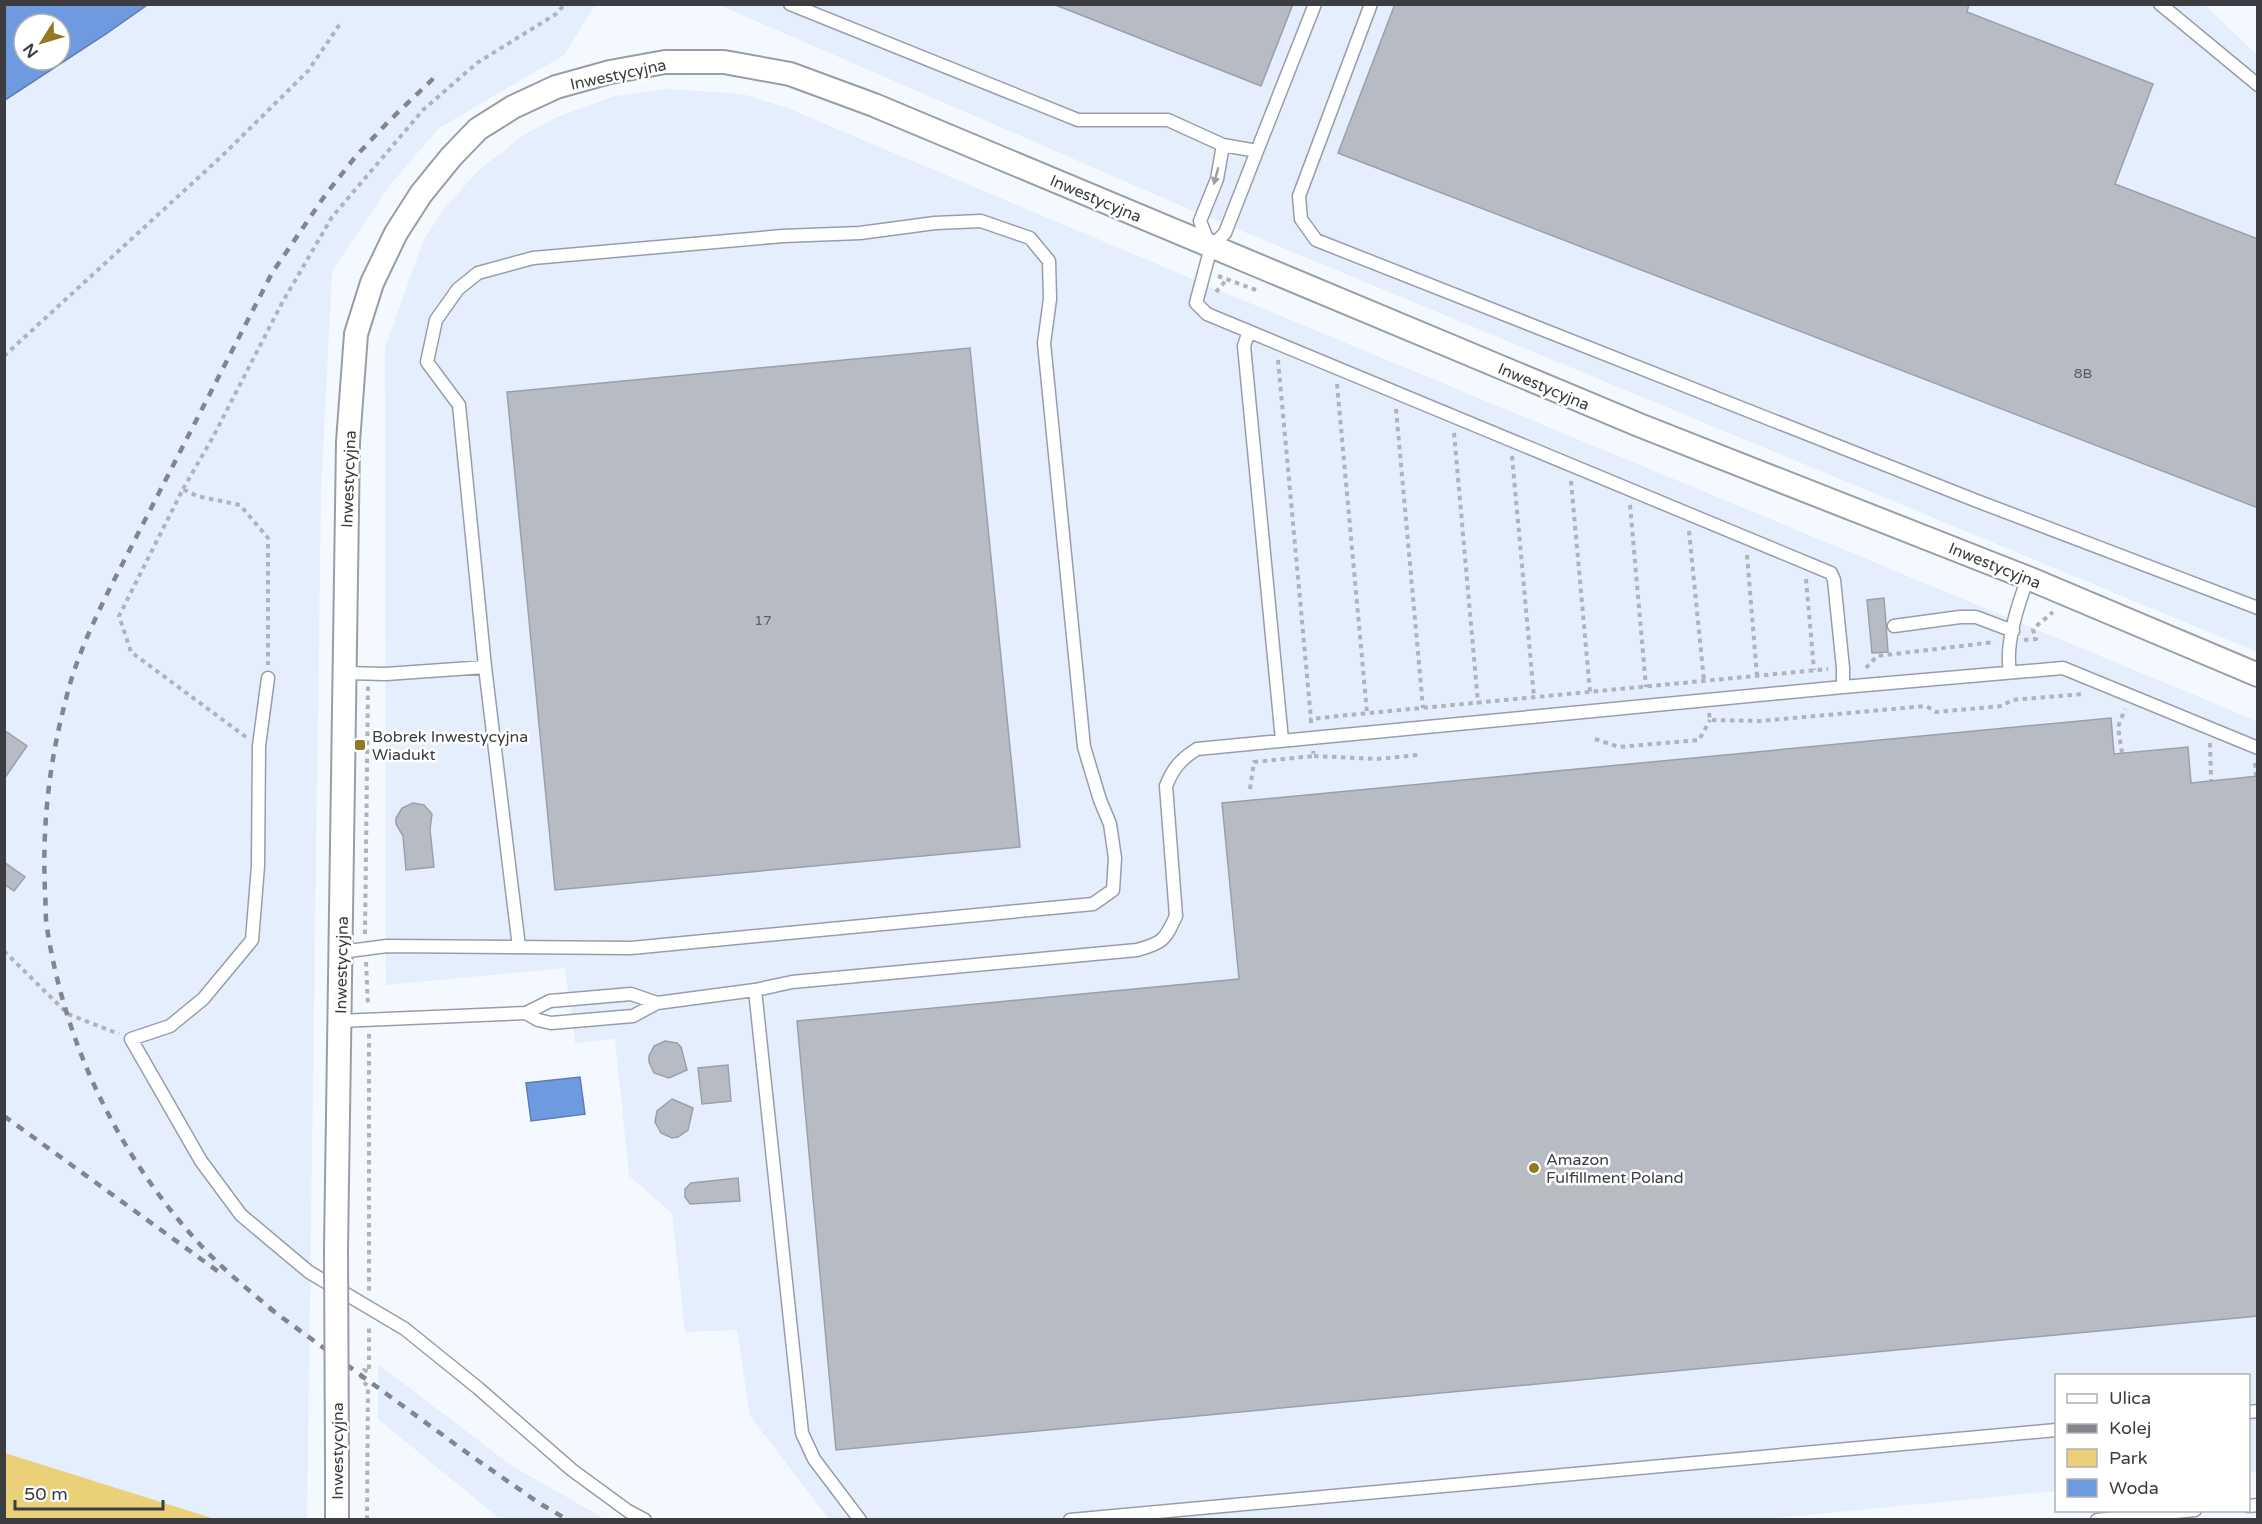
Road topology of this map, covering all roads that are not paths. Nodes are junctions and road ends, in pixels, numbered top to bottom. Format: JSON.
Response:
{"nodes":[{"id":1,"x":790,"y":4,"type":"edge"},
{"id":2,"x":1315,"y":4,"type":"edge"},
{"id":3,"x":1371,"y":4,"type":"edge"},
{"id":4,"x":2160,"y":4,"type":"edge"},
{"id":5,"x":2258,"y":85,"type":"edge"},
{"id":6,"x":1223,"y":145,"type":"junction"},
{"id":7,"x":1257,"y":151,"type":"junction"},
{"id":8,"x":1211,"y":248,"type":"junction"},
{"id":9,"x":1249,"y":331,"type":"junction"},
{"id":10,"x":2024,"y":588,"type":"junction"},
{"id":11,"x":2258,"y":608,"type":"edge"},
{"id":12,"x":1894,"y":626,"type":"dead end"},
{"id":13,"x":2013,"y":631,"type":"junction"},
{"id":14,"x":485,"y":667,"type":"junction"},
{"id":15,"x":2010,"y":672,"type":"junction"},
{"id":16,"x":345,"y":673,"type":"junction"},
{"id":17,"x":2258,"y":675,"type":"edge"},
{"id":18,"x":268,"y":678,"type":"road end"},
{"id":19,"x":1843,"y":687,"type":"junction"},
{"id":20,"x":1282,"y":740,"type":"junction"},
{"id":21,"x":2258,"y":748,"type":"edge"},
{"id":22,"x":519,"y":947,"type":"junction"},
{"id":23,"x":341,"y":951,"type":"junction"},
{"id":24,"x":755,"y":990,"type":"junction"},
{"id":25,"x":657,"y":1003,"type":"junction"},
{"id":26,"x":526,"y":1013,"type":"junction"},
{"id":27,"x":339,"y":1021,"type":"junction"},
{"id":28,"x":2055,"y":1430,"type":"edge"},
{"id":29,"x":2175,"y":1512,"type":"edge"},
{"id":30,"x":337,"y":1520,"type":"edge"},
{"id":31,"x":645,"y":1520,"type":"edge"},
{"id":32,"x":860,"y":1520,"type":"edge"},
{"id":33,"x":1070,"y":1520,"type":"edge"},
{"id":34,"x":2097,"y":1520,"type":"edge"}],
"edges":[{"from":1,"to":6,"type":"lane"},
{"from":2,"to":7,"type":"lane"},
{"from":3,"to":11,"type":"lane"},
{"from":4,"to":5,"type":"lane"},
{"from":6,"to":7,"type":"lane"},
{"from":6,"to":8,"type":"lane","one_way":true},
{"from":7,"to":8,"type":"lane"},
{"from":8,"to":9,"type":"lane"},
{"from":8,"to":10,"type":"street","name":"Inwestycyjna"},
{"from":8,"to":16,"type":"street","name":"Inwestycyjna"},
{"from":9,"to":19,"type":"lane"},
{"from":9,"to":20,"type":"lane"},
{"from":10,"to":13,"type":"lane"},
{"from":10,"to":17,"type":"street","name":"Inwestycyjna"},
{"from":12,"to":13,"type":"lane"},
{"from":13,"to":15,"type":"lane"},
{"from":14,"to":16,"type":"lane"},
{"from":14,"to":22,"type":"lane"},
{"from":14,"to":22,"type":"lane"},
{"from":15,"to":19,"type":"lane"},
{"from":15,"to":21,"type":"lane"},
{"from":16,"to":23,"type":"street","name":"Inwestycyjna"},
{"from":18,"to":31,"type":"lane"},
{"from":19,"to":20,"type":"lane"},
{"from":20,"to":24,"type":"lane"},
{"from":22,"to":23,"type":"lane"},
{"from":23,"to":27,"type":"street","name":"Inwestycyjna"},
{"from":24,"to":25,"type":"lane"},
{"from":24,"to":32,"type":"lane"},
{"from":25,"to":26,"type":"lane"},
{"from":25,"to":26,"type":"lane"},
{"from":26,"to":27,"type":"lane"},
{"from":27,"to":30,"type":"street","name":"Inwestycyjna","bridge":true},
{"from":28,"to":33,"type":"lane"},
{"from":29,"to":34,"type":"lane"}]}
